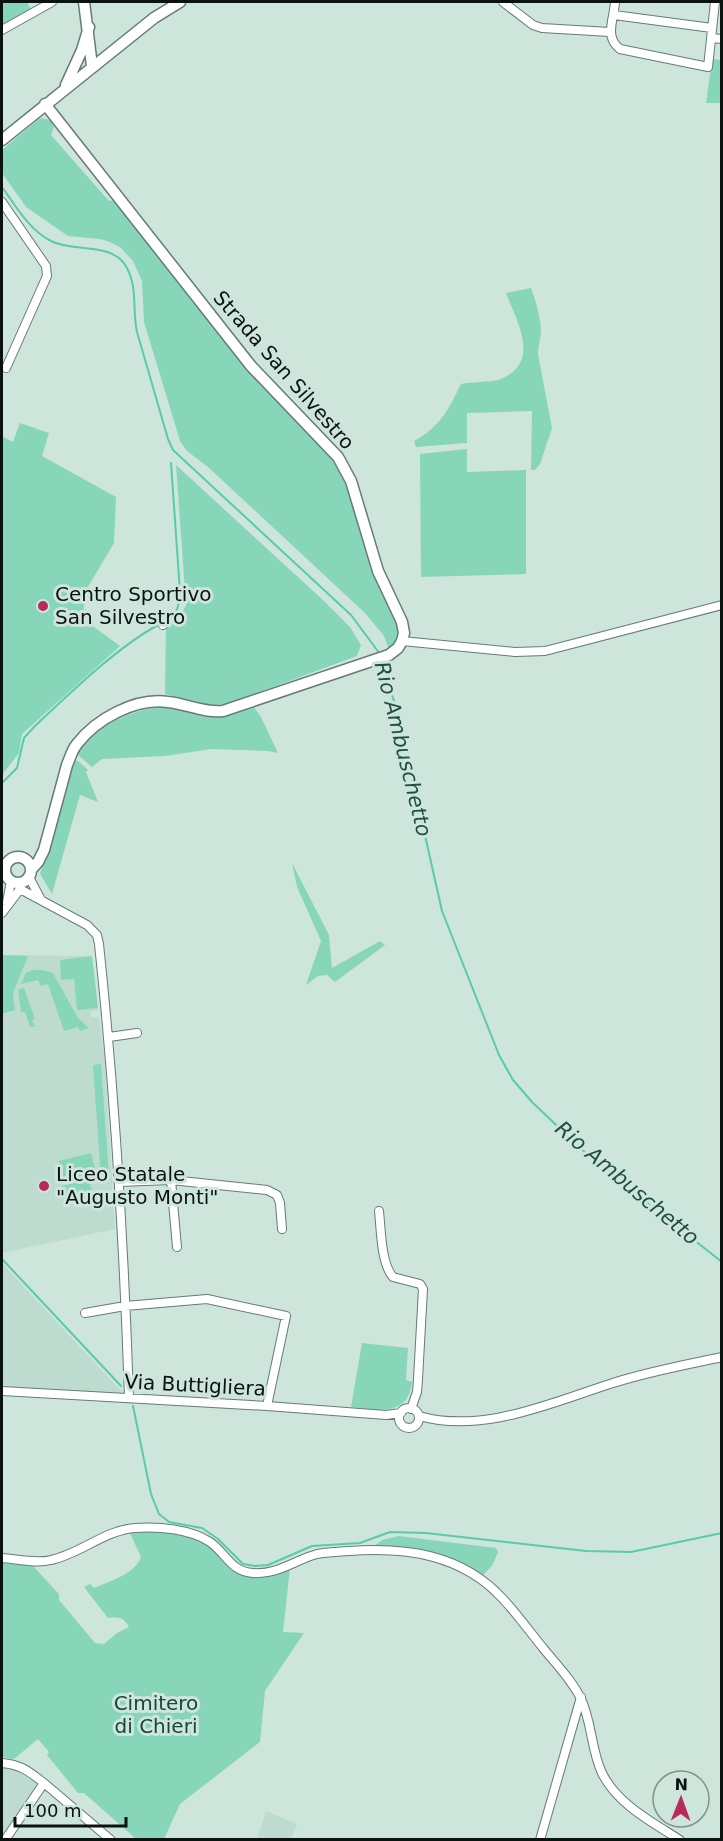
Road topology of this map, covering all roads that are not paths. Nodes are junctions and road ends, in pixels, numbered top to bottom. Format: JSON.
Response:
{"nodes":[{"id":1,"x":52,"y":2,"type":"edge"},
{"id":2,"x":84,"y":2,"type":"edge"},
{"id":3,"x":180,"y":2,"type":"edge"},
{"id":4,"x":503,"y":2,"type":"edge"},
{"id":5,"x":615,"y":2,"type":"edge"},
{"id":6,"x":715,"y":2,"type":"edge"},
{"id":7,"x":614,"y":15,"type":"junction"},
{"id":8,"x":712,"y":28,"type":"junction"},
{"id":9,"x":2,"y":30,"type":"edge"},
{"id":10,"x":610,"y":32,"type":"junction"},
{"id":11,"x":711,"y":38,"type":"junction"},
{"id":12,"x":722,"y":39,"type":"edge"},
{"id":13,"x":87,"y":48,"type":"junction"},
{"id":14,"x":112,"y":50,"type":"junction"},
{"id":15,"x":89,"y":68,"type":"junction"},
{"id":16,"x":64,"y":88,"type":"junction"},
{"id":17,"x":45,"y":104,"type":"junction"},
{"id":18,"x":2,"y":141,"type":"edge"},
{"id":19,"x":2,"y":202,"type":"edge"},
{"id":20,"x":6,"y":368,"type":"dead end"},
{"id":21,"x":722,"y":605,"type":"edge"},
{"id":22,"x":402,"y":641,"type":"junction"},
{"id":23,"x":47,"y":840,"type":"junction"},
{"id":24,"x":21,"y":858,"type":"junction"},
{"id":25,"x":6,"y":862,"type":"edge"},
{"id":26,"x":17,"y":878,"type":"edge"},
{"id":27,"x":41,"y":900,"type":"junction"},
{"id":28,"x":3,"y":910,"type":"edge"},
{"id":29,"x":137,"y":1033,"type":"dead end"},
{"id":30,"x":109,"y":1037,"type":"junction"},
{"id":31,"x":171,"y":1180,"type":"junction"},
{"id":32,"x":119,"y":1182,"type":"junction"},
{"id":33,"x":379,"y":1211,"type":"dead end"},
{"id":34,"x":282,"y":1228,"type":"dead end"},
{"id":35,"x":177,"y":1247,"type":"dead end"},
{"id":36,"x":126,"y":1306,"type":"junction"},
{"id":37,"x":86,"y":1312,"type":"dead end"},
{"id":38,"x":722,"y":1357,"type":"edge"},
{"id":39,"x":2,"y":1391,"type":"edge"},
{"id":40,"x":129,"y":1398,"type":"junction"},
{"id":41,"x":267,"y":1406,"type":"junction"},
{"id":42,"x":411,"y":1408,"type":"junction"},
{"id":43,"x":400,"y":1417,"type":"junction"},
{"id":44,"x":418,"y":1419,"type":"junction"},
{"id":45,"x":2,"y":1558,"type":"edge"},
{"id":46,"x":581,"y":1697,"type":"junction"},
{"id":47,"x":2,"y":1763,"type":"edge"},
{"id":48,"x":44,"y":1783,"type":"junction"},
{"id":49,"x":5,"y":1839,"type":"edge"},
{"id":50,"x":111,"y":1839,"type":"edge"},
{"id":51,"x":540,"y":1839,"type":"edge"},
{"id":52,"x":680,"y":1839,"type":"edge"}],
"edges":[{"from":1,"to":9,"type":"street"},
{"from":2,"to":13,"type":"street"},
{"from":3,"to":14,"type":"street"},
{"from":4,"to":10,"type":"street"},
{"from":5,"to":7,"type":"street"},
{"from":6,"to":8,"type":"street"},
{"from":7,"to":8,"type":"street"},
{"from":7,"to":10,"type":"street"},
{"from":8,"to":11,"type":"street"},
{"from":10,"to":11,"type":"street"},
{"from":11,"to":12,"type":"street"},
{"from":13,"to":14,"type":"street"},
{"from":13,"to":15,"type":"street"},
{"from":13,"to":16,"type":"street"},
{"from":14,"to":15,"type":"street"},
{"from":15,"to":16,"type":"street"},
{"from":16,"to":17,"type":"street"},
{"from":17,"to":18,"type":"street"},
{"from":17,"to":22,"type":"street","name":"Strada San Silvestro"},
{"from":19,"to":20,"type":"street"},
{"from":21,"to":22,"type":"street"},
{"from":22,"to":23,"type":"street"},
{"from":23,"to":24,"type":"street"},
{"from":23,"to":26,"type":"street"},
{"from":24,"to":25,"type":"street"},
{"from":24,"to":26,"type":"street"},
{"from":25,"to":26,"type":"street"},
{"from":26,"to":27,"type":"street"},
{"from":26,"to":27,"type":"street"},
{"from":26,"to":28,"type":"street"},
{"from":27,"to":30,"type":"street"},
{"from":29,"to":30,"type":"street"},
{"from":30,"to":32,"type":"street"},
{"from":31,"to":32,"type":"street"},
{"from":31,"to":34,"type":"street"},
{"from":31,"to":35,"type":"street"},
{"from":32,"to":36,"type":"street"},
{"from":33,"to":42,"type":"street"},
{"from":36,"to":37,"type":"street"},
{"from":36,"to":40,"type":"street"},
{"from":36,"to":41,"type":"street"},
{"from":38,"to":44,"type":"street"},
{"from":39,"to":40,"type":"street","name":"Via Buttigliera"},
{"from":40,"to":41,"type":"street","name":"Via Buttigliera"},
{"from":41,"to":43,"type":"street","name":"Via Buttigliera"},
{"from":42,"to":43,"type":"street"},
{"from":42,"to":44,"type":"street"},
{"from":43,"to":44,"type":"street"},
{"from":45,"to":46,"type":"street"},
{"from":46,"to":51,"type":"street"},
{"from":46,"to":52,"type":"street"},
{"from":47,"to":48,"type":"street"},
{"from":48,"to":49,"type":"street"},
{"from":48,"to":50,"type":"street"}]}
